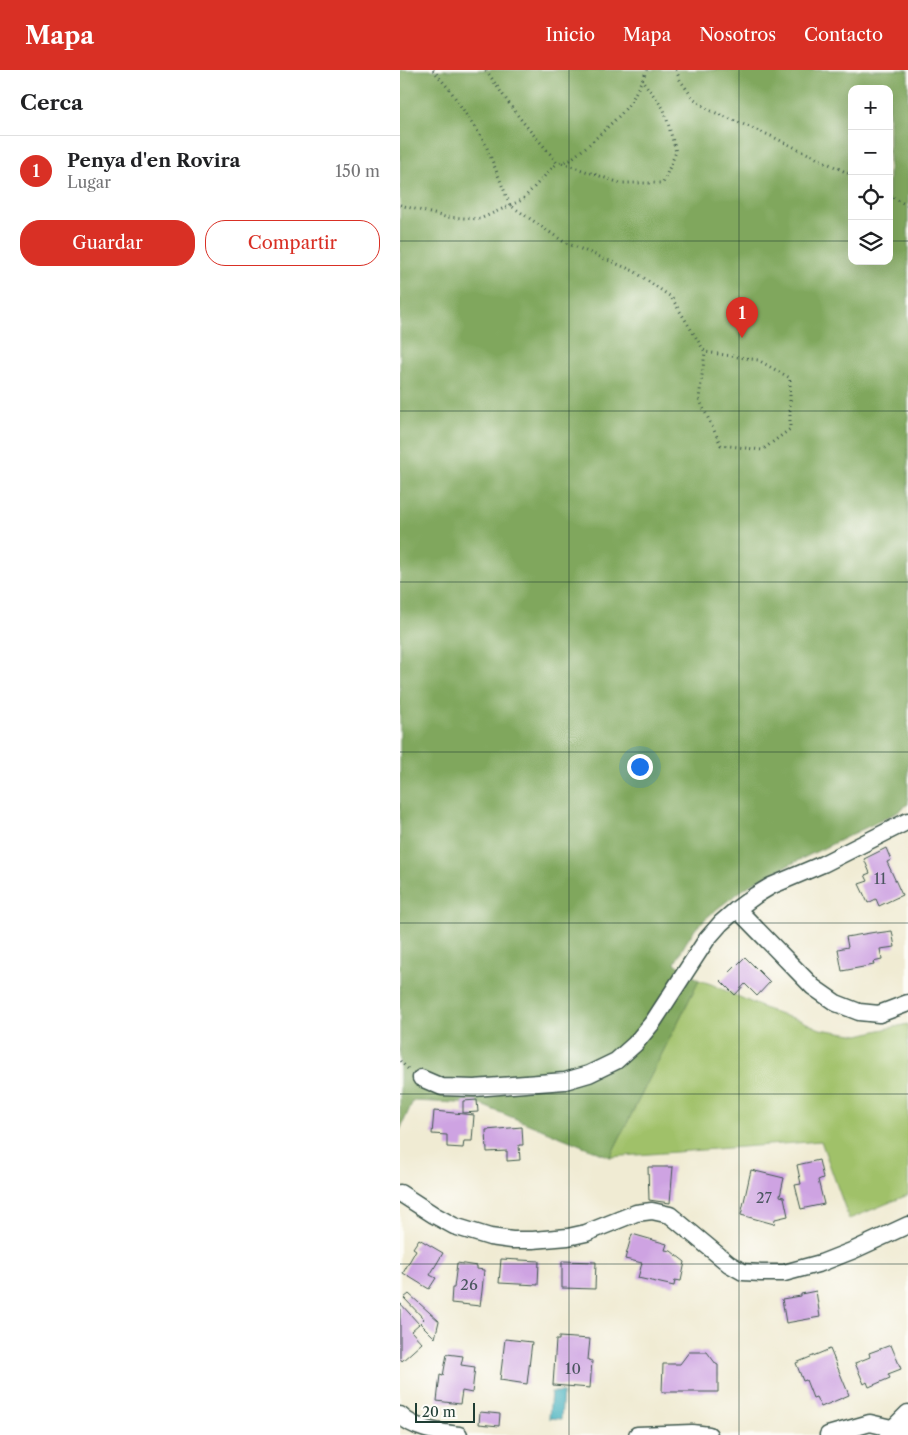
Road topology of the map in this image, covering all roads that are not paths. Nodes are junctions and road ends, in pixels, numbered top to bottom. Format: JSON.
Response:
{"nodes":[{"id":1,"x":908,"y":821,"type":"edge"},
{"id":2,"x":737,"y":909,"type":"junction"},
{"id":3,"x":908,"y":1003,"type":"edge"},
{"id":4,"x":421,"y":1078,"type":"dead end"},
{"id":5,"x":400,"y":1193,"type":"edge"},
{"id":6,"x":908,"y":1225,"type":"edge"},
{"id":7,"x":908,"y":1413,"type":"edge"},
{"id":8,"x":402,"y":1420,"type":"edge"},
{"id":9,"x":896,"y":1432,"type":"edge"},
{"id":10,"x":460,"y":1435,"type":"edge"},
{"id":11,"x":637,"y":1435,"type":"edge"},
{"id":12,"x":709,"y":1435,"type":"edge"},
{"id":13,"x":828,"y":1435,"type":"edge"}],
"edges":[{"from":1,"to":2,"type":"street"},
{"from":2,"to":3,"type":"street"},
{"from":2,"to":4,"type":"street"},
{"from":5,"to":6,"type":"street"},
{"from":7,"to":9,"type":"street"},
{"from":8,"to":10,"type":"street"},
{"from":9,"to":13,"type":"street"},
{"from":11,"to":12,"type":"street"}]}
